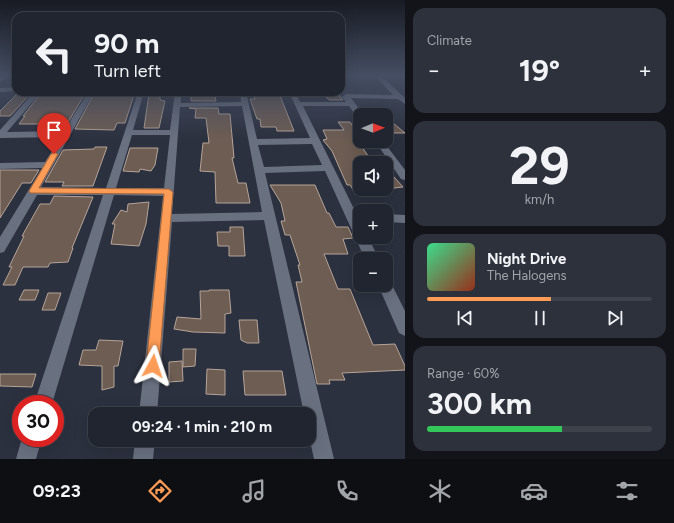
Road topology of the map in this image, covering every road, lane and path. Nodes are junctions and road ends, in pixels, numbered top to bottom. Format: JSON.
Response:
{"nodes":[{"id":1,"x":34,"y":96,"type":"edge"},
{"id":2,"x":88,"y":96,"type":"edge"},
{"id":3,"x":140,"y":96,"type":"edge"},
{"id":4,"x":294,"y":96,"type":"edge"},
{"id":5,"x":345,"y":96,"type":"edge"},
{"id":6,"x":399,"y":96,"type":"edge"},
{"id":7,"x":178,"y":98,"type":"edge"},
{"id":8,"x":245,"y":98,"type":"edge"},
{"id":9,"x":405,"y":102,"type":"edge"},
{"id":10,"x":298,"y":104,"type":"junction"},
{"id":11,"x":351,"y":104,"type":"junction"},
{"id":12,"x":354,"y":108,"type":"edge"},
{"id":13,"x":174,"y":132,"type":"junction"},
{"id":14,"x":128,"y":133,"type":"junction"},
{"id":15,"x":65,"y":134,"type":"junction"},
{"id":16,"x":0,"y":135,"type":"edge"},
{"id":17,"x":254,"y":142,"type":"junction"},
{"id":18,"x":316,"y":142,"type":"junction"},
{"id":19,"x":384,"y":148,"type":"edge"},
{"id":20,"x":48,"y":165,"type":"junction"},
{"id":21,"x":0,"y":166,"type":"edge"},
{"id":22,"x":329,"y":168,"type":"junction"},
{"id":23,"x":260,"y":170,"type":"junction"},
{"id":24,"x":404,"y":174,"type":"edge"},
{"id":25,"x":33,"y":191,"type":"junction"},
{"id":26,"x":110,"y":192,"type":"junction"},
{"id":27,"x":169,"y":192,"type":"junction"},
{"id":28,"x":353,"y":212,"type":"edge"},
{"id":29,"x":269,"y":216,"type":"junction"},
{"id":30,"x":167,"y":218,"type":"junction"},
{"id":31,"x":393,"y":218,"type":"edge"},
{"id":32,"x":405,"y":219,"type":"edge"},
{"id":33,"x":0,"y":248,"type":"edge"},
{"id":34,"x":387,"y":292,"type":"edge"},
{"id":35,"x":405,"y":328,"type":"edge"},
{"id":36,"x":46,"y":395,"type":"edge"},
{"id":37,"x":149,"y":407,"type":"edge"},
{"id":38,"x":29,"y":447,"type":"edge"},
{"id":39,"x":144,"y":447,"type":"edge"},
{"id":40,"x":26,"y":459,"type":"edge"},
{"id":41,"x":143,"y":459,"type":"edge"},
{"id":42,"x":324,"y":459,"type":"edge"}],
"edges":[{"from":1,"to":16,"type":"street"},
{"from":2,"to":15,"type":"street"},
{"from":3,"to":14,"type":"street"},
{"from":4,"to":10,"type":"street"},
{"from":5,"to":11,"type":"street"},
{"from":6,"to":9,"type":"street"},
{"from":7,"to":8,"type":"street"},
{"from":7,"to":13,"type":"street"},
{"from":8,"to":17,"type":"street"},
{"from":10,"to":11,"type":"street"},
{"from":10,"to":18,"type":"street"},
{"from":11,"to":12,"type":"street"},
{"from":13,"to":14,"type":"street"},
{"from":13,"to":27,"type":"street"},
{"from":14,"to":26,"type":"street"},
{"from":15,"to":16,"type":"street"},
{"from":15,"to":20,"type":"street"},
{"from":17,"to":18,"type":"street"},
{"from":17,"to":23,"type":"street"},
{"from":18,"to":22,"type":"street"},
{"from":19,"to":24,"type":"street"},
{"from":20,"to":21,"type":"street"},
{"from":20,"to":25,"type":"street"},
{"from":22,"to":23,"type":"street"},
{"from":22,"to":28,"type":"street"},
{"from":23,"to":29,"type":"street"},
{"from":25,"to":26,"type":"street"},
{"from":25,"to":33,"type":"street"},
{"from":26,"to":27,"type":"street"},
{"from":26,"to":36,"type":"street"},
{"from":27,"to":30,"type":"street"},
{"from":29,"to":30,"type":"street"},
{"from":29,"to":42,"type":"street"},
{"from":30,"to":37,"type":"street"},
{"from":31,"to":32,"type":"street"},
{"from":34,"to":35,"type":"street"},
{"from":38,"to":40,"type":"street"},
{"from":39,"to":41,"type":"street"}]}
